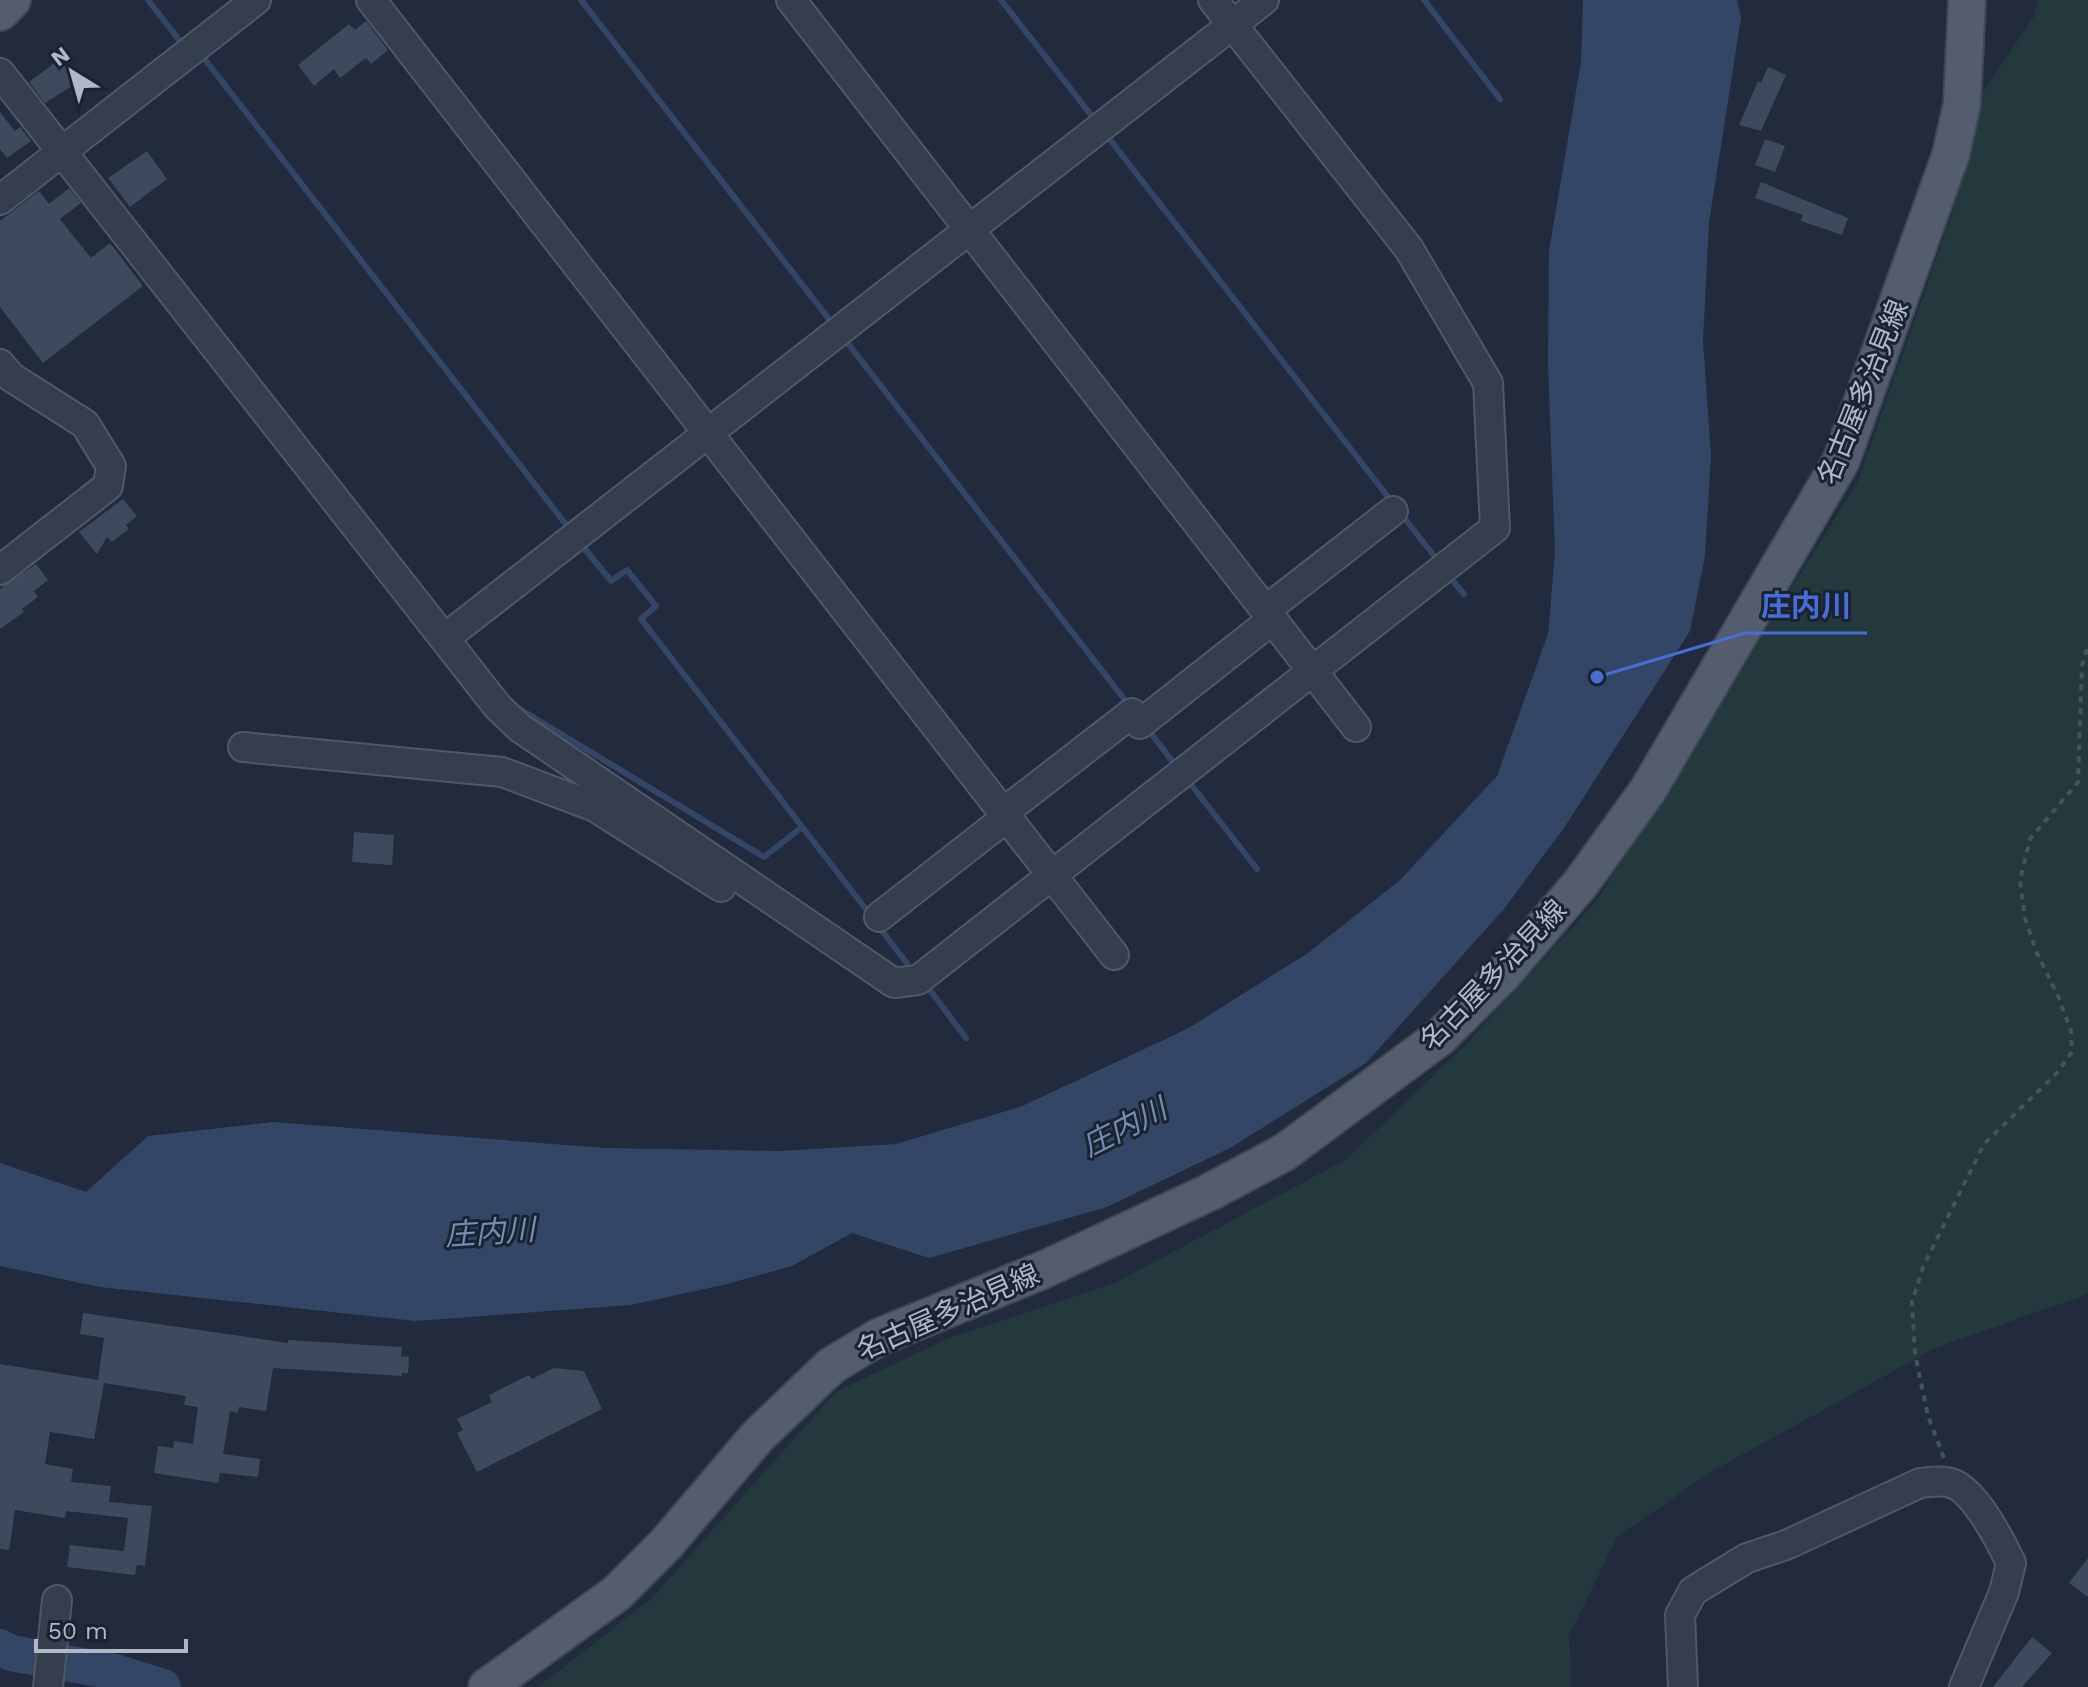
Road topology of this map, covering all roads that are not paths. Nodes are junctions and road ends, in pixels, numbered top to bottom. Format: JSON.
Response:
{"nodes":[{"id":1,"x":12,"y":0,"type":"edge"},
{"id":2,"x":256,"y":0,"type":"edge"},
{"id":3,"x":371,"y":0,"type":"edge"},
{"id":4,"x":791,"y":0,"type":"edge"},
{"id":5,"x":1213,"y":0,"type":"edge"},
{"id":6,"x":1264,"y":0,"type":"edge"},
{"id":7,"x":1967,"y":0,"type":"edge"},
{"id":8,"x":0,"y":12,"type":"edge"},
{"id":9,"x":1232,"y":24,"type":"junction"},
{"id":10,"x":0,"y":73,"type":"edge"},
{"id":11,"x":63,"y":150,"type":"junction"},
{"id":12,"x":0,"y":200,"type":"edge"},
{"id":13,"x":970,"y":229,"type":"junction"},
{"id":14,"x":0,"y":364,"type":"edge"},
{"id":15,"x":707,"y":435,"type":"junction"},
{"id":16,"x":1393,"y":511,"type":"dead end"},
{"id":17,"x":0,"y":570,"type":"edge"},
{"id":18,"x":1269,"y":615,"type":"junction"},
{"id":19,"x":445,"y":638,"type":"junction"},
{"id":20,"x":1314,"y":672,"type":"junction"},
{"id":21,"x":1356,"y":727,"type":"dead end"},
{"id":22,"x":243,"y":747,"type":"dead end"},
{"id":23,"x":1006,"y":814,"type":"junction"},
{"id":24,"x":1053,"y":875,"type":"junction"},
{"id":25,"x":762,"y":892,"type":"junction"},
{"id":26,"x":879,"y":917,"type":"dead end"},
{"id":27,"x":1114,"y":955,"type":"dead end"},
{"id":28,"x":57,"y":1600,"type":"dead end"},
{"id":29,"x":48,"y":1687,"type":"edge"},
{"id":30,"x":487,"y":1687,"type":"edge"},
{"id":31,"x":1683,"y":1687,"type":"edge"},
{"id":32,"x":1964,"y":1687,"type":"edge"}],
"edges":[{"from":1,"to":8,"type":"main road"},
{"from":2,"to":11,"type":"street"},
{"from":3,"to":15,"type":"street"},
{"from":4,"to":13,"type":"street"},
{"from":5,"to":9,"type":"street"},
{"from":6,"to":9,"type":"street"},
{"from":7,"to":30,"type":"main road","name":"名古屋多治見線"},
{"from":9,"to":13,"type":"street"},
{"from":9,"to":20,"type":"street"},
{"from":10,"to":11,"type":"street"},
{"from":11,"to":12,"type":"street"},
{"from":11,"to":19,"type":"street"},
{"from":13,"to":15,"type":"street"},
{"from":13,"to":18,"type":"street"},
{"from":14,"to":17,"type":"street"},
{"from":15,"to":19,"type":"street"},
{"from":15,"to":23,"type":"street"},
{"from":16,"to":18,"type":"street"},
{"from":18,"to":20,"type":"street"},
{"from":18,"to":23,"type":"street"},
{"from":19,"to":25,"type":"street"},
{"from":20,"to":21,"type":"street"},
{"from":20,"to":24,"type":"street"},
{"from":22,"to":25,"type":"street"},
{"from":23,"to":24,"type":"street"},
{"from":23,"to":26,"type":"street"},
{"from":24,"to":25,"type":"street"},
{"from":24,"to":27,"type":"street"},
{"from":28,"to":29,"type":"street"},
{"from":31,"to":32,"type":"street"}]}
